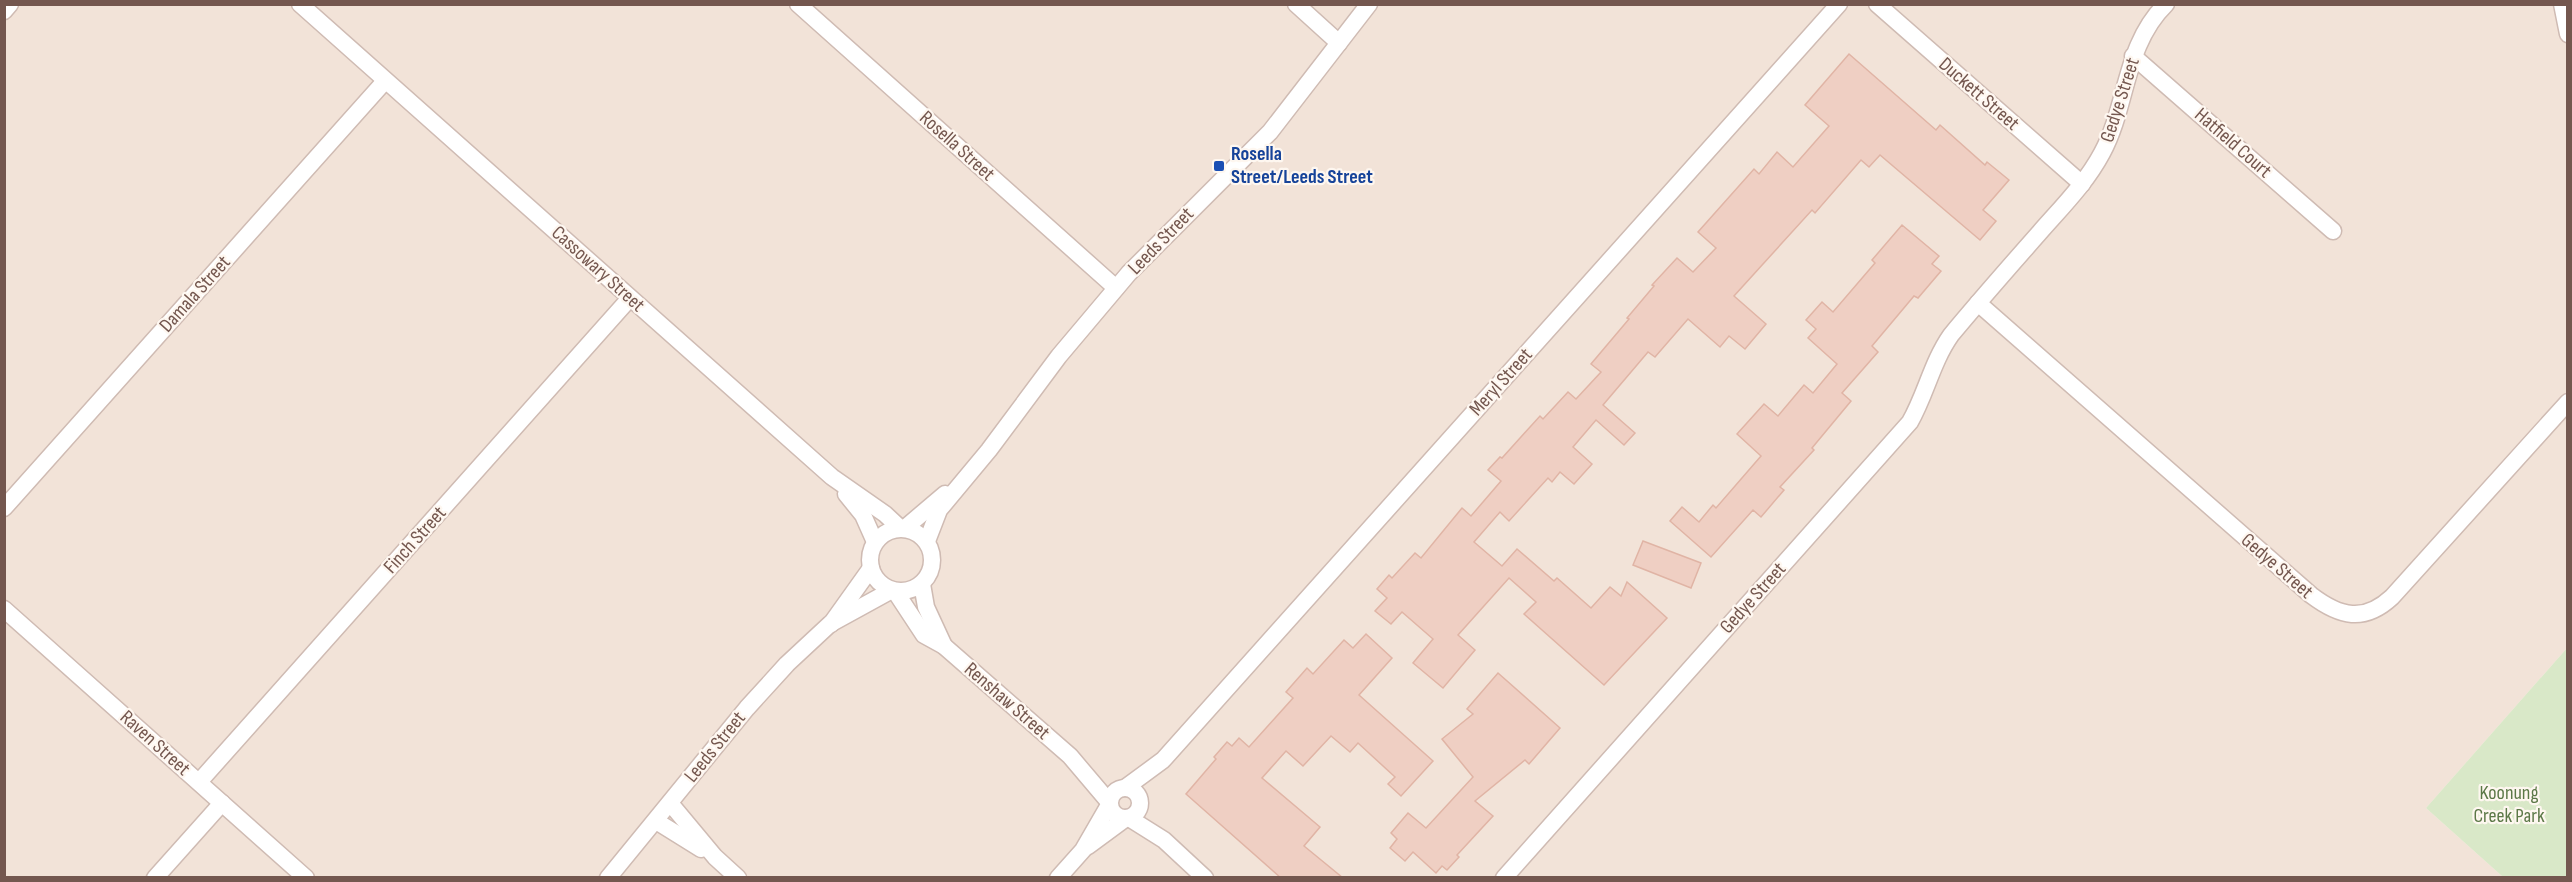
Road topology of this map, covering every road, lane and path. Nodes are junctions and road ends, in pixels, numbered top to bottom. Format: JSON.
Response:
{"nodes":[{"id":1,"x":10,"y":4,"type":"edge"},
{"id":2,"x":300,"y":4,"type":"edge"},
{"id":3,"x":798,"y":4,"type":"edge"},
{"id":4,"x":1296,"y":4,"type":"edge"},
{"id":5,"x":1369,"y":4,"type":"edge"},
{"id":6,"x":1839,"y":4,"type":"edge"},
{"id":7,"x":1877,"y":4,"type":"edge"},
{"id":8,"x":2166,"y":4,"type":"edge"},
{"id":9,"x":2562,"y":4,"type":"edge"},
{"id":10,"x":4,"y":11,"type":"edge"},
{"id":11,"x":2568,"y":34,"type":"edge"},
{"id":12,"x":1339,"y":43,"type":"junction"},
{"id":13,"x":2133,"y":56,"type":"junction"},
{"id":14,"x":385,"y":81,"type":"junction"},
{"id":15,"x":2082,"y":184,"type":"junction"},
{"id":16,"x":2334,"y":231,"type":"dead end"},
{"id":17,"x":1116,"y":288,"type":"junction"},
{"id":18,"x":630,"y":298,"type":"junction"},
{"id":19,"x":1978,"y":303,"type":"junction"},
{"id":20,"x":2568,"y":402,"type":"edge"},
{"id":21,"x":832,"y":477,"type":"junction"},
{"id":22,"x":960,"y":483,"type":"junction"},
{"id":23,"x":4,"y":507,"type":"edge"},
{"id":24,"x":902,"y":528,"type":"junction"},
{"id":25,"x":927,"y":541,"type":"junction"},
{"id":26,"x":875,"y":542,"type":"junction"},
{"id":27,"x":871,"y":568,"type":"junction"},
{"id":28,"x":922,"y":584,"type":"junction"},
{"id":29,"x":893,"y":590,"type":"junction"},
{"id":30,"x":4,"y":609,"type":"edge"},
{"id":31,"x":830,"y":624,"type":"junction"},
{"id":32,"x":944,"y":646,"type":"junction"},
{"id":33,"x":1070,"y":756,"type":"junction"},
{"id":34,"x":1164,"y":760,"type":"junction"},
{"id":35,"x":199,"y":782,"type":"junction"},
{"id":36,"x":1123,"y":788,"type":"junction"},
{"id":37,"x":222,"y":803,"type":"junction"},
{"id":38,"x":670,"y":803,"type":"junction"},
{"id":39,"x":1109,"y":804,"type":"junction"},
{"id":40,"x":1133,"y":812,"type":"junction"},
{"id":41,"x":656,"y":820,"type":"junction"},
{"id":42,"x":1083,"y":850,"type":"junction"},
{"id":43,"x":715,"y":857,"type":"junction"},
{"id":44,"x":155,"y":878,"type":"edge"},
{"id":45,"x":306,"y":878,"type":"edge"},
{"id":46,"x":608,"y":878,"type":"edge"},
{"id":47,"x":738,"y":878,"type":"edge"},
{"id":48,"x":1058,"y":878,"type":"edge"},
{"id":49,"x":1205,"y":878,"type":"edge"},
{"id":50,"x":1504,"y":878,"type":"edge"}],
"edges":[{"from":1,"to":10,"type":"street"},
{"from":2,"to":14,"type":"street","name":"Cassowary Street"},
{"from":3,"to":17,"type":"street","name":"Rosella Street"},
{"from":4,"to":12,"type":"street"},
{"from":5,"to":12,"type":"street","name":"Leeds Street"},
{"from":6,"to":34,"type":"street","name":"Meryl Street"},
{"from":7,"to":15,"type":"street","name":"Duckett Street"},
{"from":8,"to":13,"type":"street","name":"Gedye Street"},
{"from":9,"to":11,"type":"street"},
{"from":12,"to":17,"type":"street","name":"Leeds Street"},
{"from":13,"to":15,"type":"street","name":"Gedye Street"},
{"from":13,"to":16,"type":"street","name":"Hatfield Court"},
{"from":14,"to":18,"type":"street","name":"Cassowary Street"},
{"from":14,"to":23,"type":"street","name":"Damala Street"},
{"from":15,"to":19,"type":"street","name":"Gedye Street"},
{"from":17,"to":22,"type":"street","name":"Leeds Street"},
{"from":18,"to":21,"type":"street","name":"Cassowary Street"},
{"from":18,"to":35,"type":"street","name":"Finch Street"},
{"from":19,"to":20,"type":"street","name":"Gedye Street"},
{"from":19,"to":50,"type":"street","name":"Gedye Street"},
{"from":21,"to":24,"type":"street","name":"Cassowary Street"},
{"from":21,"to":26,"type":"street"},
{"from":22,"to":24,"type":"street","name":"Leeds Street"},
{"from":22,"to":25,"type":"street","name":"Leeds Street"},
{"from":24,"to":25,"type":"street"},
{"from":24,"to":26,"type":"street"},
{"from":25,"to":28,"type":"street"},
{"from":26,"to":27,"type":"street"},
{"from":27,"to":29,"type":"street"},
{"from":27,"to":31,"type":"street","name":"Leeds Street"},
{"from":28,"to":29,"type":"street"},
{"from":28,"to":32,"type":"street","name":"Renshaw Street"},
{"from":29,"to":31,"type":"street","name":"Leeds Street"},
{"from":29,"to":32,"type":"street","name":"Renshaw Street"},
{"from":30,"to":35,"type":"street","name":"Raven Street"},
{"from":31,"to":38,"type":"street","name":"Leeds Street"},
{"from":32,"to":33,"type":"street","name":"Renshaw Street"},
{"from":33,"to":36,"type":"street","name":"Renshaw Street"},
{"from":33,"to":39,"type":"street","name":"Renshaw Street"},
{"from":34,"to":36,"type":"street","name":"Meryl Street"},
{"from":34,"to":40,"type":"street","name":"Meryl Street"},
{"from":35,"to":37,"type":"street","name":"Raven Street"},
{"from":36,"to":39,"type":"street"},
{"from":36,"to":40,"type":"street"},
{"from":37,"to":44,"type":"street"},
{"from":37,"to":45,"type":"street","name":"Raven Street"},
{"from":38,"to":41,"type":"street","name":"Leeds Street"},
{"from":38,"to":43,"type":"street"},
{"from":39,"to":40,"type":"street"},
{"from":39,"to":42,"type":"street"},
{"from":40,"to":42,"type":"street"},
{"from":40,"to":49,"type":"street"},
{"from":41,"to":43,"type":"street"},
{"from":41,"to":46,"type":"street","name":"Leeds Street"},
{"from":42,"to":48,"type":"street"},
{"from":43,"to":47,"type":"street"}]}
